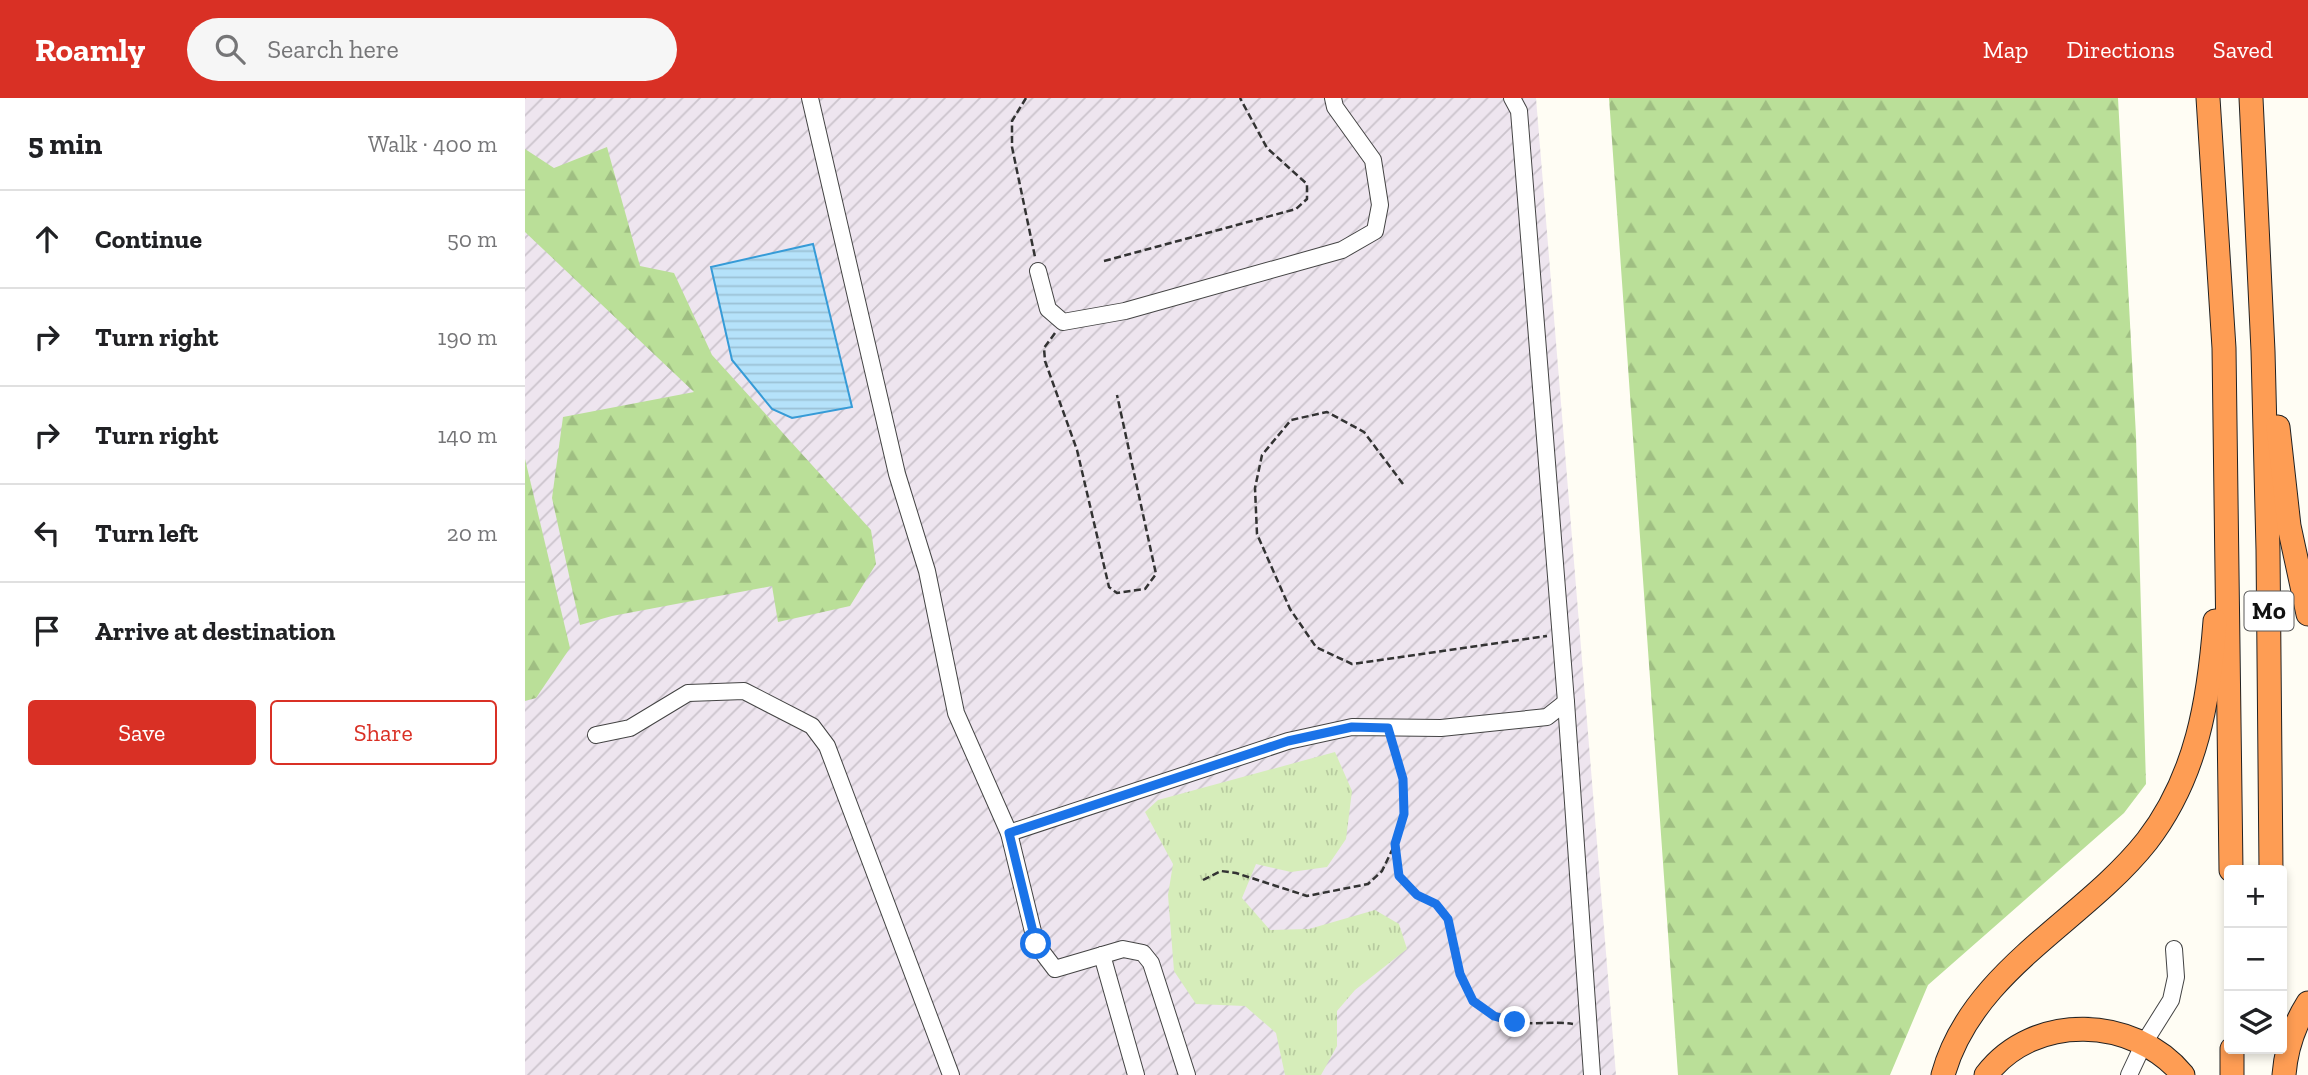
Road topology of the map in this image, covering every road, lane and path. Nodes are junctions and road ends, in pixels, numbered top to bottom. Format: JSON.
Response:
{"nodes":[{"id":1,"x":810,"y":98,"type":"edge"},
{"id":2,"x":1026,"y":98,"type":"edge"},
{"id":3,"x":1240,"y":98,"type":"edge"},
{"id":4,"x":1333,"y":98,"type":"edge"},
{"id":5,"x":1512,"y":98,"type":"edge"},
{"id":6,"x":2208,"y":98,"type":"edge"},
{"id":7,"x":2251,"y":98,"type":"edge"},
{"id":8,"x":1104,"y":261,"type":"dead end"},
{"id":9,"x":1038,"y":271,"type":"joint"},
{"id":10,"x":1063,"y":322,"type":"junction"},
{"id":11,"x":2263,"y":351,"type":"junction"},
{"id":12,"x":1117,"y":395,"type":"dead end"},
{"id":13,"x":2227,"y":465,"type":"junction"},
{"id":14,"x":1403,"y":484,"type":"dead end"},
{"id":15,"x":2308,"y":614,"type":"edge"},
{"id":16,"x":1560,"y":634,"type":"junction"},
{"id":17,"x":1566,"y":702,"type":"junction"},
{"id":18,"x":1388,"y":728,"type":"junction"},
{"id":19,"x":596,"y":735,"type":"dead end"},
{"id":20,"x":1009,"y":833,"type":"junction"},
{"id":21,"x":1395,"y":844,"type":"junction"},
{"id":22,"x":2231,"y":865,"type":"edge"},
{"id":23,"x":2271,"y":865,"type":"edge"},
{"id":24,"x":1203,"y":880,"type":"dead end"},
{"id":25,"x":2174,"y":949,"type":"dead end"},
{"id":26,"x":1102,"y":955,"type":"junction"},
{"id":27,"x":2308,"y":1003,"type":"edge"},
{"id":28,"x":1588,"y":1027,"type":"junction"},
{"id":29,"x":2144,"y":1043,"type":"junction"},
{"id":30,"x":2232,"y":1054,"type":"edge"},
{"id":31,"x":2270,"y":1054,"type":"edge"},
{"id":32,"x":951,"y":1075,"type":"edge"},
{"id":33,"x":1136,"y":1075,"type":"edge"},
{"id":34,"x":1187,"y":1075,"type":"edge"},
{"id":35,"x":1593,"y":1075,"type":"edge"},
{"id":36,"x":1943,"y":1075,"type":"edge"},
{"id":37,"x":1986,"y":1075,"type":"edge"},
{"id":38,"x":2129,"y":1075,"type":"edge"},
{"id":39,"x":2183,"y":1075,"type":"edge"},
{"id":40,"x":2232,"y":1075,"type":"edge"},
{"id":41,"x":2270,"y":1075,"type":"edge"},
{"id":42,"x":2284,"y":1075,"type":"edge"}],
"edges":[{"from":1,"to":20,"type":"lane"},
{"from":2,"to":9,"type":"path"},
{"from":3,"to":8,"type":"path"},
{"from":4,"to":10,"type":"lane"},
{"from":5,"to":16,"type":"lane"},
{"from":6,"to":13,"type":"highway","number":"M0"},
{"from":7,"to":11,"type":"highway","number":"M0"},
{"from":9,"to":10,"type":"lane"},
{"from":10,"to":12,"type":"path"},
{"from":11,"to":15,"type":"highway"},
{"from":11,"to":23,"type":"highway","number":"M0"},
{"from":13,"to":22,"type":"highway","number":"M0"},
{"from":13,"to":36,"type":"highway"},
{"from":14,"to":16,"type":"path"},
{"from":16,"to":17,"type":"lane"},
{"from":17,"to":18,"type":"lane"},
{"from":17,"to":28,"type":"lane"},
{"from":18,"to":20,"type":"lane"},
{"from":18,"to":21,"type":"path"},
{"from":19,"to":32,"type":"lane"},
{"from":20,"to":26,"type":"lane"},
{"from":21,"to":24,"type":"path"},
{"from":21,"to":28,"type":"path"},
{"from":25,"to":29,"type":"lane"},
{"from":26,"to":33,"type":"lane"},
{"from":26,"to":34,"type":"lane"},
{"from":27,"to":42,"type":"highway"},
{"from":28,"to":35,"type":"lane"},
{"from":29,"to":37,"type":"highway"},
{"from":29,"to":38,"type":"lane"},
{"from":29,"to":39,"type":"highway"},
{"from":30,"to":40,"type":"highway"},
{"from":31,"to":41,"type":"highway"}]}
